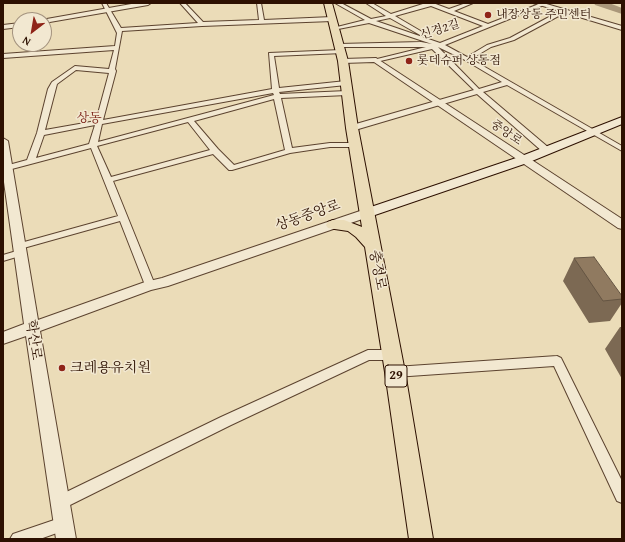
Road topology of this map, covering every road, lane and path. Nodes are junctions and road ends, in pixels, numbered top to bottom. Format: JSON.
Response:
{"nodes":[{"id":1,"x":104,"y":3,"type":"edge"},
{"id":2,"x":148,"y":3,"type":"edge"},
{"id":3,"x":182,"y":3,"type":"edge"},
{"id":4,"x":259,"y":3,"type":"edge"},
{"id":5,"x":328,"y":3,"type":"edge"},
{"id":6,"x":337,"y":3,"type":"edge"},
{"id":7,"x":368,"y":3,"type":"edge"},
{"id":8,"x":471,"y":3,"type":"edge"},
{"id":9,"x":429,"y":4,"type":"edge"},
{"id":10,"x":539,"y":4,"type":"edge"},
{"id":11,"x":108,"y":10,"type":"junction"},
{"id":12,"x":449,"y":11,"type":"junction"},
{"id":13,"x":564,"y":11,"type":"junction"},
{"id":14,"x":392,"y":16,"type":"junction"},
{"id":15,"x":52,"y":20,"type":"edge"},
{"id":16,"x":370,"y":21,"type":"junction"},
{"id":17,"x":262,"y":22,"type":"junction"},
{"id":18,"x":202,"y":24,"type":"junction"},
{"id":19,"x":334,"y":24,"type":"junction"},
{"id":20,"x":488,"y":26,"type":"junction"},
{"id":21,"x":622,"y":28,"type":"edge"},
{"id":22,"x":119,"y":30,"type":"junction"},
{"id":23,"x":421,"y":39,"type":"junction"},
{"id":24,"x":436,"y":45,"type":"junction"},
{"id":25,"x":117,"y":48,"type":"junction"},
{"id":26,"x":341,"y":53,"type":"junction"},
{"id":27,"x":3,"y":56,"type":"edge"},
{"id":28,"x":376,"y":60,"type":"junction"},
{"id":29,"x":467,"y":60,"type":"junction"},
{"id":30,"x":113,"y":71,"type":"junction"},
{"id":31,"x":506,"y":83,"type":"junction"},
{"id":32,"x":346,"y":88,"type":"junction"},
{"id":33,"x":478,"y":91,"type":"junction"},
{"id":34,"x":277,"y":93,"type":"junction"},
{"id":35,"x":438,"y":103,"type":"junction"},
{"id":36,"x":189,"y":119,"type":"junction"},
{"id":37,"x":622,"y":120,"type":"edge"},
{"id":38,"x":99,"y":123,"type":"junction"},
{"id":39,"x":352,"y":128,"type":"junction"},
{"id":40,"x":591,"y":132,"type":"junction"},
{"id":41,"x":41,"y":133,"type":"junction"},
{"id":42,"x":3,"y":141,"type":"edge"},
{"id":43,"x":93,"y":145,"type":"junction"},
{"id":44,"x":355,"y":145,"type":"junction"},
{"id":45,"x":622,"y":149,"type":"edge"},
{"id":46,"x":215,"y":150,"type":"junction"},
{"id":47,"x":546,"y":150,"type":"junction"},
{"id":48,"x":289,"y":151,"type":"junction"},
{"id":49,"x":523,"y":160,"type":"junction"},
{"id":50,"x":6,"y":161,"type":"edge"},
{"id":51,"x":31,"y":161,"type":"junction"},
{"id":52,"x":108,"y":180,"type":"junction"},
{"id":53,"x":367,"y":213,"type":"junction"},
{"id":54,"x":122,"y":217,"type":"junction"},
{"id":55,"x":333,"y":225,"type":"junction"},
{"id":56,"x":622,"y":225,"type":"edge"},
{"id":57,"x":373,"y":246,"type":"junction"},
{"id":58,"x":20,"y":250,"type":"junction"},
{"id":59,"x":3,"y":258,"type":"edge"},
{"id":60,"x":150,"y":285,"type":"junction"},
{"id":61,"x":31,"y":327,"type":"junction"},
{"id":62,"x":3,"y":338,"type":"edge"},
{"id":63,"x":393,"y":363,"type":"junction"},
{"id":64,"x":622,"y":496,"type":"edge"},
{"id":65,"x":59,"y":503,"type":"junction"},
{"id":66,"x":63,"y":524,"type":"junction"},
{"id":67,"x":18,"y":539,"type":"edge"},
{"id":68,"x":66,"y":539,"type":"edge"},
{"id":69,"x":421,"y":539,"type":"edge"}],
"edges":[{"from":1,"to":11,"type":"street"},
{"from":2,"to":11,"type":"street"},
{"from":3,"to":18,"type":"street"},
{"from":4,"to":17,"type":"street"},
{"from":5,"to":19,"type":"main road","name":"충정로","number":"29"},
{"from":6,"to":16,"type":"street"},
{"from":7,"to":14,"type":"street"},
{"from":8,"to":12,"type":"street"},
{"from":9,"to":12,"type":"street"},
{"from":9,"to":14,"type":"street"},
{"from":10,"to":13,"type":"street"},
{"from":10,"to":20,"type":"street","name":"신경2길"},
{"from":11,"to":15,"type":"street"},
{"from":11,"to":22,"type":"street"},
{"from":12,"to":20,"type":"street"},
{"from":13,"to":21,"type":"street"},
{"from":13,"to":29,"type":"street"},
{"from":14,"to":16,"type":"street"},
{"from":14,"to":23,"type":"street"},
{"from":16,"to":19,"type":"street"},
{"from":16,"to":23,"type":"street"},
{"from":17,"to":18,"type":"street"},
{"from":17,"to":19,"type":"street"},
{"from":18,"to":22,"type":"street"},
{"from":19,"to":26,"type":"main road","name":"충정로","number":"29"},
{"from":20,"to":24,"type":"street","name":"신경2길"},
{"from":22,"to":25,"type":"street"},
{"from":23,"to":24,"type":"street"},
{"from":24,"to":26,"type":"street"},
{"from":24,"to":28,"type":"street","name":"신경2길"},
{"from":24,"to":29,"type":"street"},
{"from":24,"to":33,"type":"street"},
{"from":25,"to":27,"type":"street"},
{"from":25,"to":30,"type":"street"},
{"from":26,"to":28,"type":"street","name":"신경2길"},
{"from":26,"to":32,"type":"main road","name":"충정로","number":"29"},
{"from":26,"to":34,"type":"street"},
{"from":28,"to":35,"type":"street","name":"중앙로"},
{"from":29,"to":31,"type":"street"},
{"from":30,"to":38,"type":"street"},
{"from":30,"to":41,"type":"street"},
{"from":31,"to":33,"type":"street"},
{"from":31,"to":40,"type":"street"},
{"from":32,"to":34,"type":"street"},
{"from":32,"to":34,"type":"street"},
{"from":32,"to":39,"type":"main road","name":"충정로","number":"29"},
{"from":33,"to":35,"type":"street"},
{"from":33,"to":47,"type":"street"},
{"from":34,"to":36,"type":"street"},
{"from":34,"to":38,"type":"street"},
{"from":34,"to":48,"type":"street"},
{"from":35,"to":39,"type":"street"},
{"from":35,"to":49,"type":"street","name":"중앙로"},
{"from":36,"to":43,"type":"street"},
{"from":36,"to":46,"type":"street"},
{"from":37,"to":40,"type":"main road","name":"상동중앙로"},
{"from":38,"to":41,"type":"street"},
{"from":38,"to":43,"type":"street"},
{"from":39,"to":44,"type":"main road","name":"충정로","number":"29"},
{"from":40,"to":45,"type":"street"},
{"from":40,"to":47,"type":"main road","name":"상동중앙로"},
{"from":41,"to":51,"type":"street"},
{"from":42,"to":50,"type":"street","name":"학산로"},
{"from":43,"to":51,"type":"street"},
{"from":43,"to":52,"type":"street"},
{"from":44,"to":48,"type":"street"},
{"from":44,"to":53,"type":"main road","name":"충정로","number":"29"},
{"from":46,"to":48,"type":"street"},
{"from":46,"to":52,"type":"street"},
{"from":47,"to":49,"type":"main road","name":"상동중앙로"},
{"from":49,"to":53,"type":"main road","name":"상동중앙로"},
{"from":49,"to":56,"type":"street","name":"중앙로"},
{"from":50,"to":51,"type":"street"},
{"from":50,"to":58,"type":"street","name":"학산로"},
{"from":52,"to":54,"type":"street"},
{"from":53,"to":55,"type":"street","name":"상동중앙로"},
{"from":53,"to":57,"type":"main road","name":"충정로","number":"29"},
{"from":54,"to":58,"type":"street"},
{"from":54,"to":60,"type":"street"},
{"from":55,"to":57,"type":"main road"},
{"from":55,"to":60,"type":"street","name":"상동중앙로"},
{"from":57,"to":63,"type":"main road","name":"충정로","number":"29"},
{"from":58,"to":59,"type":"street"},
{"from":58,"to":61,"type":"street","name":"학산로"},
{"from":60,"to":61,"type":"street","name":"상동중앙로"},
{"from":61,"to":62,"type":"street","name":"상동중앙로"},
{"from":61,"to":65,"type":"street","name":"학산로"},
{"from":63,"to":64,"type":"street"},
{"from":63,"to":65,"type":"street"},
{"from":63,"to":69,"type":"main road","name":"충정로","number":"29"},
{"from":65,"to":66,"type":"street","name":"학산로"},
{"from":66,"to":67,"type":"street"},
{"from":66,"to":68,"type":"street","name":"학산로"}]}
